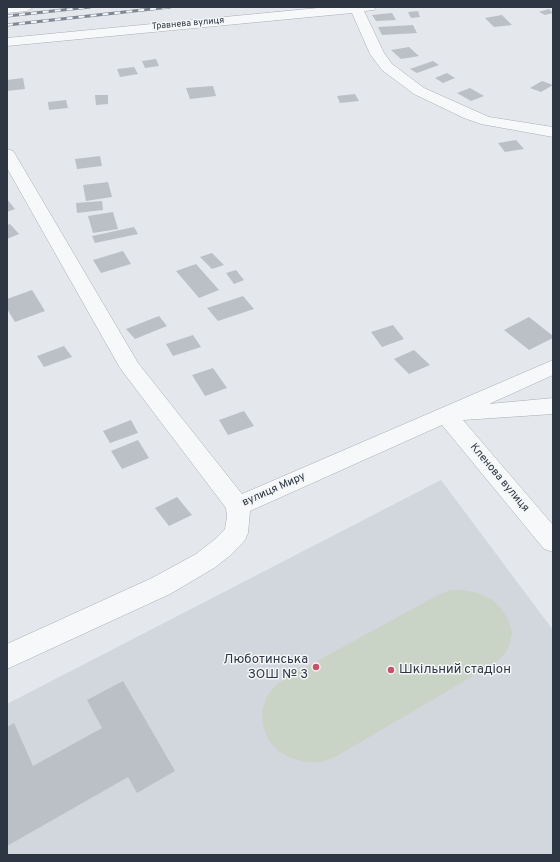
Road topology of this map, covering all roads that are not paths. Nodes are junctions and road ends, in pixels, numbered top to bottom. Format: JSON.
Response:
{"nodes":[{"id":1,"x":28,"y":7,"type":"edge"},
{"id":2,"x":362,"y":8,"type":"edge"},
{"id":3,"x":7,"y":9,"type":"edge"},
{"id":4,"x":7,"y":42,"type":"edge"},
{"id":5,"x":553,"y":132,"type":"edge"},
{"id":6,"x":7,"y":154,"type":"edge"},
{"id":7,"x":553,"y":367,"type":"edge"},
{"id":8,"x":553,"y":406,"type":"edge"},
{"id":9,"x":445,"y":414,"type":"junction"},
{"id":10,"x":238,"y":506,"type":"junction"},
{"id":11,"x":553,"y":542,"type":"edge"},
{"id":12,"x":7,"y":657,"type":"edge"}],
"edges":[{"from":1,"to":3,"type":"street"},
{"from":2,"to":4,"type":"street","name":"Травнева вулиця"},
{"from":2,"to":5,"type":"street"},
{"from":6,"to":10,"type":"street"},
{"from":7,"to":9,"type":"street","name":"вулиця Миру"},
{"from":8,"to":9,"type":"street"},
{"from":9,"to":10,"type":"street","name":"вулиця Миру"},
{"from":9,"to":11,"type":"street","name":"Кленова вулиця"},
{"from":10,"to":12,"type":"street","name":"вулиця Миру"}]}
